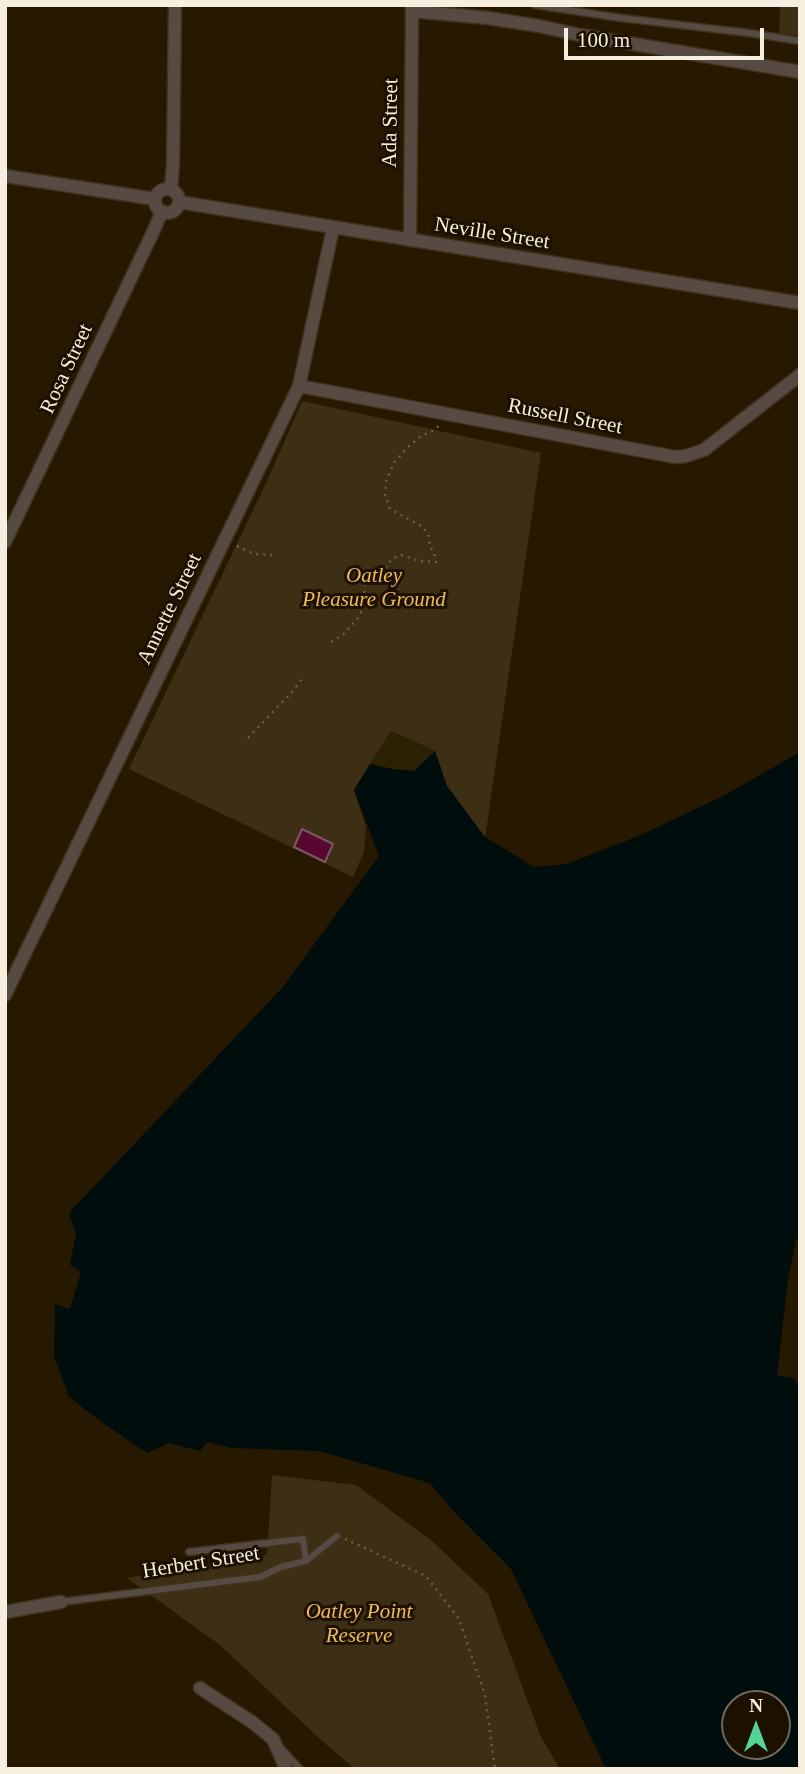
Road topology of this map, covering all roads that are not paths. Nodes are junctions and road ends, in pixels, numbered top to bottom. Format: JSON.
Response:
{"nodes":[{"id":1,"x":175,"y":5,"type":"edge"},
{"id":2,"x":535,"y":5,"type":"edge"},
{"id":3,"x":412,"y":8,"type":"edge"},
{"id":4,"x":800,"y":41,"type":"edge"},
{"id":5,"x":800,"y":72,"type":"edge"},
{"id":6,"x":5,"y":176,"type":"edge"},
{"id":7,"x":171,"y":189,"type":"junction"},
{"id":8,"x":179,"y":202,"type":"junction"},
{"id":9,"x":158,"y":205,"type":"junction"},
{"id":10,"x":332,"y":228,"type":"junction"},
{"id":11,"x":410,"y":240,"type":"junction"},
{"id":12,"x":800,"y":303,"type":"edge"},
{"id":13,"x":800,"y":375,"type":"edge"},
{"id":14,"x":299,"y":386,"type":"junction"},
{"id":15,"x":5,"y":542,"type":"edge"},
{"id":16,"x":5,"y":995,"type":"edge"},
{"id":17,"x":337,"y":1536,"type":"road end"},
{"id":18,"x":189,"y":1552,"type":"dead end"},
{"id":19,"x":306,"y":1561,"type":"junction"},
{"id":20,"x":61,"y":1602,"type":"joint"},
{"id":21,"x":5,"y":1612,"type":"edge"},
{"id":22,"x":200,"y":1688,"type":"dead end"},
{"id":23,"x":273,"y":1739,"type":"junction"},
{"id":24,"x":286,"y":1769,"type":"edge"},
{"id":25,"x":300,"y":1769,"type":"edge"}],
"edges":[{"from":1,"to":7,"type":"street"},
{"from":2,"to":4,"type":"lane"},
{"from":3,"to":5,"type":"street"},
{"from":3,"to":11,"type":"street","name":"Ada Street"},
{"from":6,"to":9,"type":"street"},
{"from":7,"to":8,"type":"street"},
{"from":7,"to":9,"type":"street"},
{"from":8,"to":9,"type":"street"},
{"from":8,"to":10,"type":"street","name":"Neville Street"},
{"from":9,"to":15,"type":"street","name":"Rosa Street"},
{"from":10,"to":11,"type":"street","name":"Neville Street"},
{"from":10,"to":14,"type":"street","name":"Annette Street"},
{"from":11,"to":12,"type":"street","name":"Neville Street"},
{"from":13,"to":14,"type":"street","name":"Russell Street"},
{"from":14,"to":16,"type":"street","name":"Annette Street"},
{"from":17,"to":19,"type":"lane"},
{"from":18,"to":19,"type":"lane","name":"Herbert Street"},
{"from":19,"to":20,"type":"lane","name":"Herbert Street"},
{"from":20,"to":21,"type":"street","name":"Herbert Street"},
{"from":22,"to":23,"type":"street"},
{"from":23,"to":24,"type":"street"},
{"from":23,"to":25,"type":"lane"}]}
